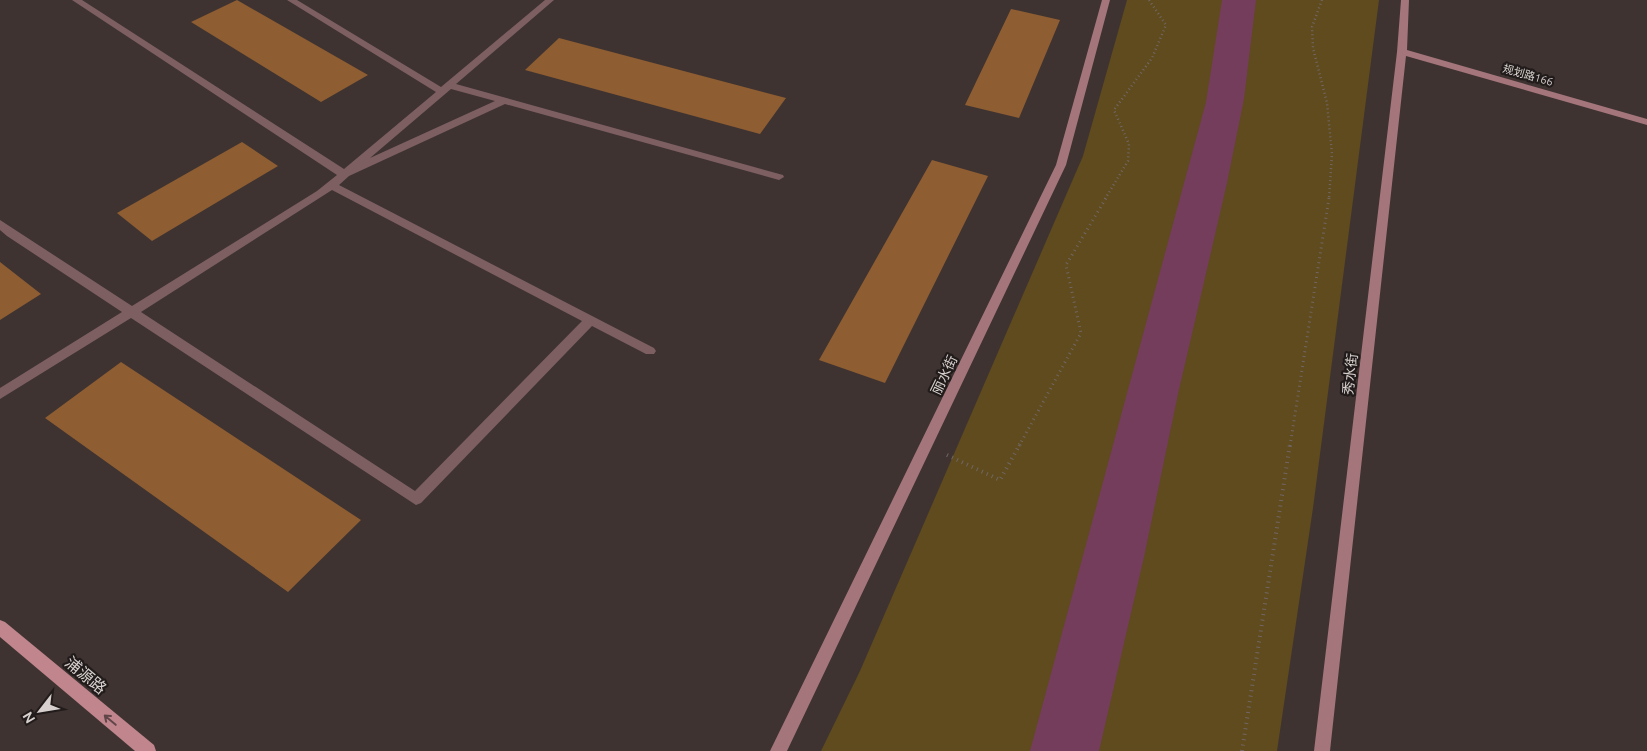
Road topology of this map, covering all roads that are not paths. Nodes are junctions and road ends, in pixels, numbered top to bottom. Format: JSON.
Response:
{"nodes":[{"id":1,"x":76,"y":0,"type":"edge"},
{"id":2,"x":292,"y":0,"type":"edge"},
{"id":3,"x":550,"y":0,"type":"edge"},
{"id":4,"x":1106,"y":0,"type":"edge"},
{"id":5,"x":1405,"y":0,"type":"edge"},
{"id":6,"x":1402,"y":52,"type":"junction"},
{"id":7,"x":445,"y":88,"type":"junction"},
{"id":8,"x":504,"y":101,"type":"junction"},
{"id":9,"x":1647,"y":122,"type":"edge"},
{"id":10,"x":344,"y":174,"type":"junction"},
{"id":11,"x":779,"y":177,"type":"dead end"},
{"id":12,"x":331,"y":185,"type":"junction"},
{"id":13,"x":0,"y":224,"type":"edge"},
{"id":14,"x":590,"y":320,"type":"junction"},
{"id":15,"x":650,"y":351,"type":"dead end"},
{"id":16,"x":0,"y":394,"type":"edge"},
{"id":17,"x":0,"y":628,"type":"edge"},
{"id":18,"x":148,"y":751,"type":"edge"},
{"id":19,"x":778,"y":751,"type":"edge"},
{"id":20,"x":1322,"y":751,"type":"edge"}],
"edges":[{"from":1,"to":10,"type":"street"},
{"from":2,"to":7,"type":"street"},
{"from":3,"to":7,"type":"street"},
{"from":4,"to":19,"type":"street","name":"丽水街"},
{"from":5,"to":6,"type":"street","name":"秀水街"},
{"from":6,"to":9,"type":"street","name":"规划路166"},
{"from":6,"to":20,"type":"street","name":"秀水街"},
{"from":7,"to":8,"type":"street"},
{"from":7,"to":10,"type":"street"},
{"from":8,"to":10,"type":"street"},
{"from":8,"to":11,"type":"street"},
{"from":10,"to":12,"type":"street"},
{"from":12,"to":14,"type":"street"},
{"from":12,"to":16,"type":"street"},
{"from":13,"to":14,"type":"street"},
{"from":14,"to":15,"type":"street"},
{"from":18,"to":17,"type":"main road","name":"浦源路","one_way":true}]}
